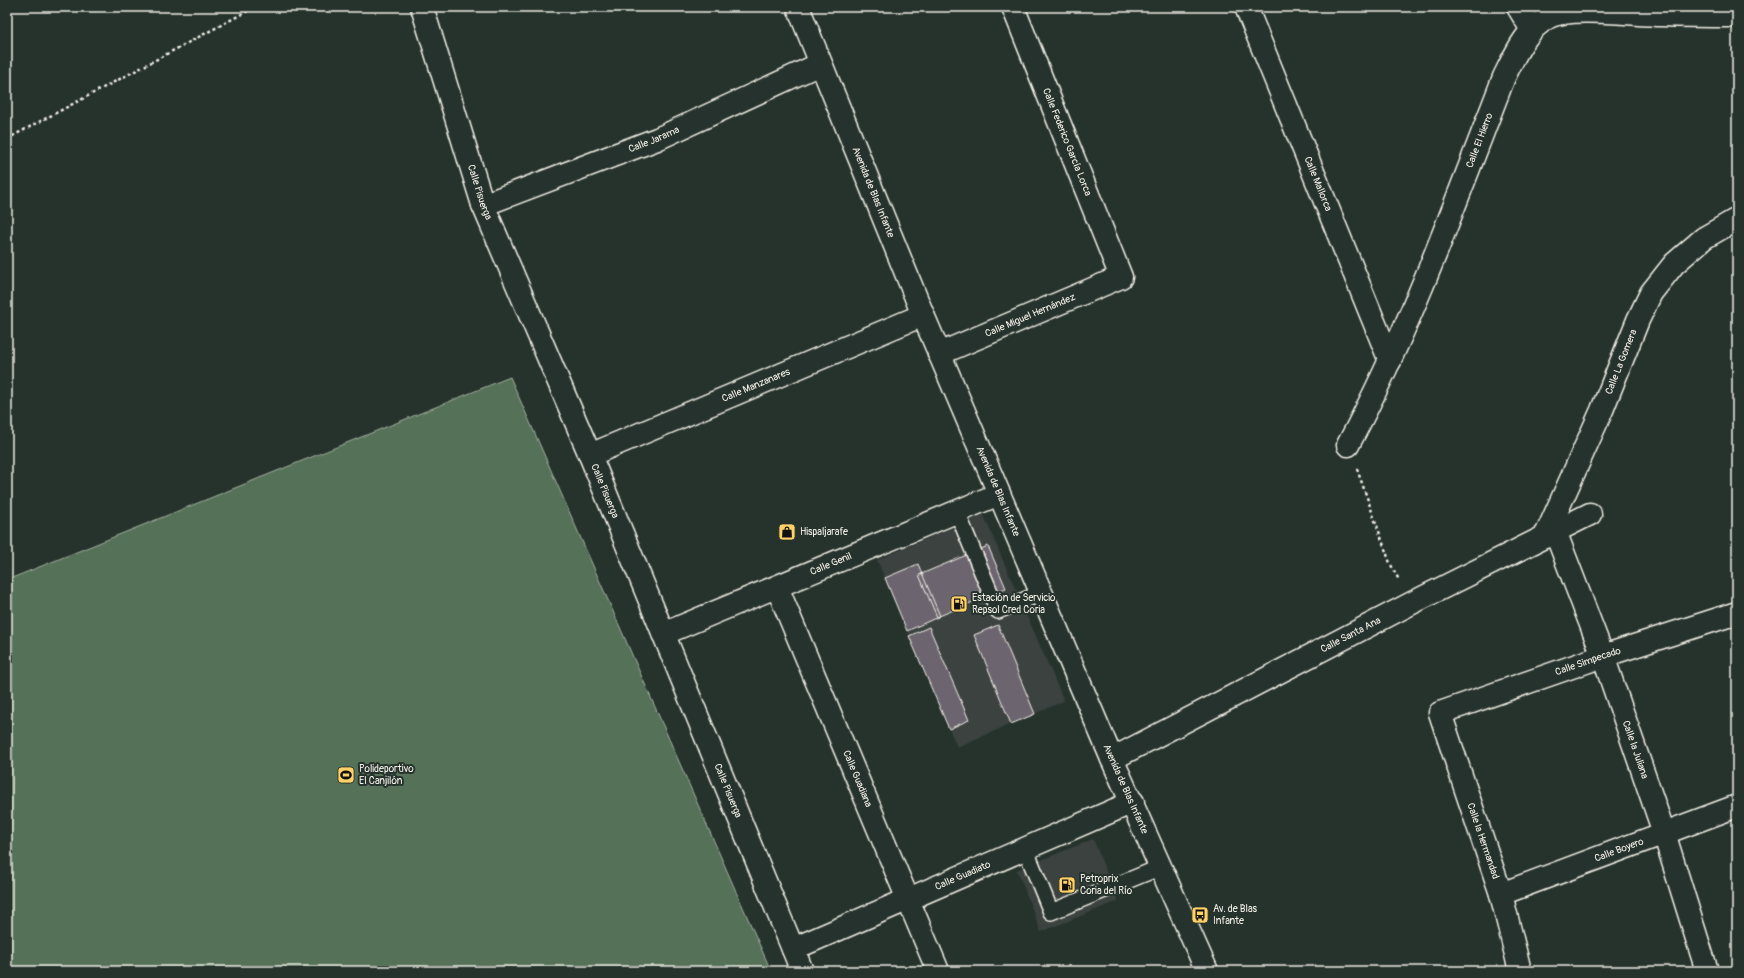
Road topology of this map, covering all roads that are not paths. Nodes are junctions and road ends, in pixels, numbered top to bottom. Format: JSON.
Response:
{"nodes":[{"id":1,"x":422,"y":7,"type":"edge"},
{"id":2,"x":798,"y":7,"type":"edge"},
{"id":3,"x":1013,"y":7,"type":"edge"},
{"id":4,"x":1246,"y":7,"type":"edge"},
{"id":5,"x":1518,"y":7,"type":"edge"},
{"id":6,"x":1737,"y":16,"type":"edge"},
{"id":7,"x":1532,"y":30,"type":"junction"},
{"id":8,"x":820,"y":64,"type":"junction"},
{"id":9,"x":483,"y":205,"type":"junction"},
{"id":10,"x":1737,"y":219,"type":"edge"},
{"id":11,"x":1121,"y":277,"type":"joint"},
{"id":12,"x":923,"y":316,"type":"junction"},
{"id":13,"x":939,"y":354,"type":"junction"},
{"id":14,"x":1390,"y":361,"type":"junction"},
{"id":15,"x":1348,"y":445,"type":"road end"},
{"id":16,"x":590,"y":455,"type":"junction"},
{"id":17,"x":999,"y":494,"type":"junction"},
{"id":18,"x":956,"y":512,"type":"junction"},
{"id":19,"x":1590,"y":514,"type":"dead end"},
{"id":20,"x":1550,"y":534,"type":"junction"},
{"id":21,"x":777,"y":587,"type":"junction"},
{"id":22,"x":1041,"y":593,"type":"junction"},
{"id":23,"x":1737,"y":613,"type":"edge"},
{"id":24,"x":663,"y":634,"type":"junction"},
{"id":25,"x":1604,"y":656,"type":"junction"},
{"id":26,"x":1440,"y":713,"type":"joint"},
{"id":27,"x":1112,"y":759,"type":"junction"},
{"id":28,"x":1133,"y":802,"type":"junction"},
{"id":29,"x":1737,"y":806,"type":"edge"},
{"id":30,"x":1664,"y":833,"type":"junction"},
{"id":31,"x":1025,"y":848,"type":"junction"},
{"id":32,"x":1161,"y":867,"type":"junction"},
{"id":33,"x":1501,"y":894,"type":"junction"},
{"id":34,"x":907,"y":898,"type":"junction"},
{"id":35,"x":793,"y":949,"type":"junction"},
{"id":36,"x":802,"y":971,"type":"edge"},
{"id":37,"x":938,"y":971,"type":"edge"},
{"id":38,"x":1207,"y":971,"type":"edge"},
{"id":39,"x":1520,"y":971,"type":"edge"},
{"id":40,"x":1707,"y":971,"type":"edge"}],
"edges":[{"from":1,"to":9,"type":"street","name":"Calle Pisuerga"},
{"from":2,"to":8,"type":"street","name":"Avenida de Blas Infante"},
{"from":3,"to":11,"type":"street","name":"Calle Federico García Lorca"},
{"from":4,"to":14,"type":"street","name":"Calle Mallorca"},
{"from":5,"to":7,"type":"street"},
{"from":6,"to":7,"type":"street","name":"Calle El Hierro"},
{"from":7,"to":14,"type":"street","name":"Calle El Hierro"},
{"from":8,"to":9,"type":"street","name":"Calle Jarama"},
{"from":8,"to":12,"type":"street","name":"Avenida de Blas Infante"},
{"from":9,"to":16,"type":"street","name":"Calle Pisuerga"},
{"from":10,"to":20,"type":"street","name":"Calle La Gomera"},
{"from":11,"to":13,"type":"street","name":"Calle Miguel Hernández"},
{"from":12,"to":13,"type":"street","name":"Avenida de Blas Infante"},
{"from":12,"to":16,"type":"street","name":"Calle Manzanares"},
{"from":13,"to":17,"type":"street","name":"Avenida de Blas Infante"},
{"from":14,"to":15,"type":"street","name":"Calle El Hierro"},
{"from":16,"to":24,"type":"street","name":"Calle Pisuerga"},
{"from":17,"to":18,"type":"street","name":"Calle Genil"},
{"from":17,"to":22,"type":"street","name":"Avenida de Blas Infante"},
{"from":18,"to":21,"type":"street","name":"Calle Genil"},
{"from":18,"to":22,"type":"lane"},
{"from":19,"to":20,"type":"street","name":"Calle Santa Ana"},
{"from":20,"to":25,"type":"street","name":"Calle la Juliana"},
{"from":20,"to":27,"type":"street","name":"Calle Santa Ana"},
{"from":21,"to":24,"type":"street","name":"Calle Genil"},
{"from":21,"to":34,"type":"street","name":"Calle Guadiana"},
{"from":22,"to":27,"type":"street","name":"Avenida de Blas Infante"},
{"from":23,"to":25,"type":"street","name":"Calle Simpecado"},
{"from":24,"to":35,"type":"street","name":"Calle Pisuerga"},
{"from":25,"to":26,"type":"street","name":"Calle Simpecado"},
{"from":25,"to":30,"type":"street","name":"Calle la Juliana"},
{"from":26,"to":33,"type":"street","name":"Calle la Hermandad"},
{"from":27,"to":28,"type":"street","name":"Avenida de Blas Infante"},
{"from":28,"to":31,"type":"street","name":"Calle Guadiato"},
{"from":28,"to":32,"type":"street","name":"Avenida de Blas Infante"},
{"from":29,"to":30,"type":"street","name":"Calle Boyero"},
{"from":30,"to":33,"type":"street","name":"Calle Boyero"},
{"from":30,"to":40,"type":"street","name":"Calle la Juliana"},
{"from":31,"to":32,"type":"lane"},
{"from":31,"to":34,"type":"street","name":"Calle Guadiato"},
{"from":32,"to":38,"type":"street","name":"Avenida de Blas Infante"},
{"from":33,"to":39,"type":"street","name":"Calle la Hermandad"},
{"from":34,"to":35,"type":"street","name":"Calle Guadiato"},
{"from":34,"to":37,"type":"street","name":"Calle Guadiana"},
{"from":35,"to":36,"type":"street","name":"Calle Pisuerga"}]}
